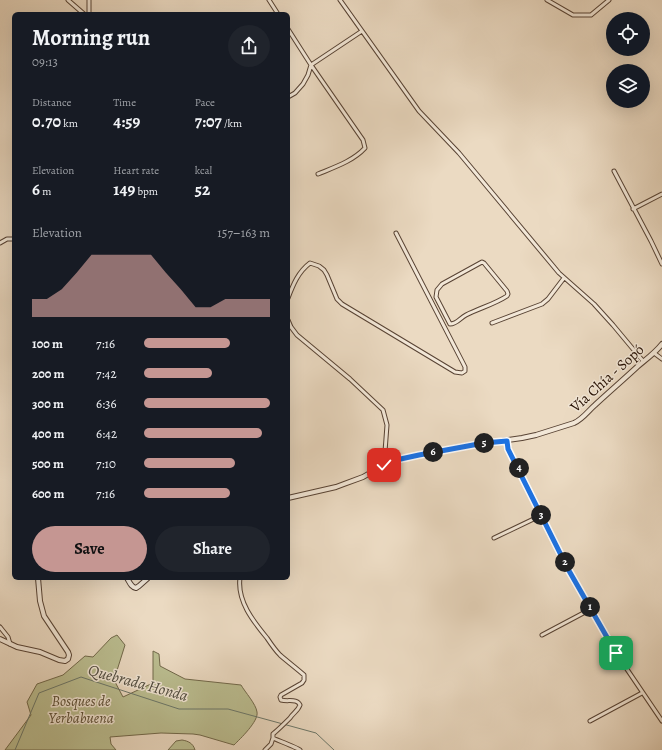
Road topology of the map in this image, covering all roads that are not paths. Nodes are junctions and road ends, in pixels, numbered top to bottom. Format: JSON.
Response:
{"nodes":[{"id":1,"x":68,"y":0,"type":"edge"},
{"id":2,"x":89,"y":0,"type":"edge"},
{"id":3,"x":269,"y":0,"type":"edge"},
{"id":4,"x":340,"y":0,"type":"edge"},
{"id":5,"x":547,"y":0,"type":"edge"},
{"id":6,"x":609,"y":0,"type":"edge"},
{"id":7,"x":82,"y":12,"type":"edge"},
{"id":8,"x":89,"y":12,"type":"edge"},
{"id":9,"x":277,"y":12,"type":"edge"},
{"id":10,"x":362,"y":31,"type":"junction"},
{"id":11,"x":290,"y":32,"type":"edge"},
{"id":12,"x":311,"y":65,"type":"junction"},
{"id":13,"x":290,"y":96,"type":"edge"},
{"id":14,"x":614,"y":171,"type":"dead end"},
{"id":15,"x":318,"y":174,"type":"dead end"},
{"id":16,"x":662,"y":194,"type":"edge"},
{"id":17,"x":633,"y":209,"type":"junction"},
{"id":18,"x":396,"y":233,"type":"dead end"},
{"id":19,"x":12,"y":239,"type":"edge"},
{"id":20,"x":0,"y":242,"type":"edge"},
{"id":21,"x":662,"y":264,"type":"edge"},
{"id":22,"x":564,"y":278,"type":"junction"},
{"id":23,"x":290,"y":293,"type":"edge"},
{"id":24,"x":440,"y":305,"type":"junction"},
{"id":25,"x":435,"y":307,"type":"junction"},
{"id":26,"x":492,"y":323,"type":"dead end"},
{"id":27,"x":290,"y":325,"type":"edge"},
{"id":28,"x":662,"y":344,"type":"edge"},
{"id":29,"x":654,"y":353,"type":"junction"},
{"id":30,"x":662,"y":359,"type":"edge"},
{"id":31,"x":643,"y":361,"type":"junction"},
{"id":32,"x":507,"y":441,"type":"junction"},
{"id":33,"x":384,"y":465,"type":"junction"},
{"id":34,"x":290,"y":498,"type":"edge"},
{"id":35,"x":542,"y":515,"type":"junction"},
{"id":36,"x":494,"y":538,"type":"dead end"},
{"id":37,"x":38,"y":580,"type":"edge"},
{"id":38,"x":128,"y":580,"type":"edge"},
{"id":39,"x":146,"y":580,"type":"edge"},
{"id":40,"x":240,"y":580,"type":"edge"},
{"id":41,"x":591,"y":609,"type":"junction"},
{"id":42,"x":0,"y":627,"type":"edge"},
{"id":43,"x":542,"y":635,"type":"dead end"},
{"id":44,"x":0,"y":639,"type":"edge"},
{"id":45,"x":10,"y":644,"type":"junction"},
{"id":46,"x":642,"y":693,"type":"junction"},
{"id":47,"x":590,"y":721,"type":"dead end"},
{"id":48,"x":662,"y":722,"type":"edge"},
{"id":49,"x":273,"y":738,"type":"junction"},
{"id":50,"x":265,"y":750,"type":"edge"},
{"id":51,"x":300,"y":750,"type":"edge"}],
"edges":[{"from":1,"to":7,"type":"street"},
{"from":2,"to":8,"type":"street"},
{"from":3,"to":9,"type":"street"},
{"from":4,"to":10,"type":"street"},
{"from":5,"to":6,"type":"street"},
{"from":10,"to":12,"type":"street"},
{"from":10,"to":22,"type":"street"},
{"from":11,"to":12,"type":"street"},
{"from":12,"to":13,"type":"street"},
{"from":12,"to":15,"type":"street"},
{"from":14,"to":17,"type":"street"},
{"from":16,"to":17,"type":"street"},
{"from":17,"to":21,"type":"street"},
{"from":18,"to":25,"type":"street"},
{"from":19,"to":20,"type":"street"},
{"from":22,"to":26,"type":"street"},
{"from":22,"to":31,"type":"street"},
{"from":23,"to":25,"type":"street"},
{"from":24,"to":24,"type":"street"},
{"from":24,"to":25,"type":"street"},
{"from":27,"to":33,"type":"street"},
{"from":28,"to":29,"type":"street","name":"Vía Chía - Sopó"},
{"from":29,"to":30,"type":"street"},
{"from":29,"to":31,"type":"street","name":"Vía Chía - Sopó"},
{"from":31,"to":32,"type":"street","name":"Vía Chía - Sopó"},
{"from":32,"to":33,"type":"street","name":"Vía Chía - Sopó"},
{"from":32,"to":35,"type":"street"},
{"from":33,"to":34,"type":"street","name":"Vía Chía - Sopó"},
{"from":35,"to":36,"type":"street"},
{"from":35,"to":41,"type":"street"},
{"from":37,"to":45,"type":"street"},
{"from":38,"to":39,"type":"street"},
{"from":40,"to":49,"type":"street"},
{"from":41,"to":43,"type":"street"},
{"from":41,"to":46,"type":"street"},
{"from":42,"to":45,"type":"street"},
{"from":44,"to":45,"type":"street"},
{"from":46,"to":47,"type":"street"},
{"from":46,"to":48,"type":"street"},
{"from":49,"to":50,"type":"street"},
{"from":49,"to":51,"type":"street"}]}
